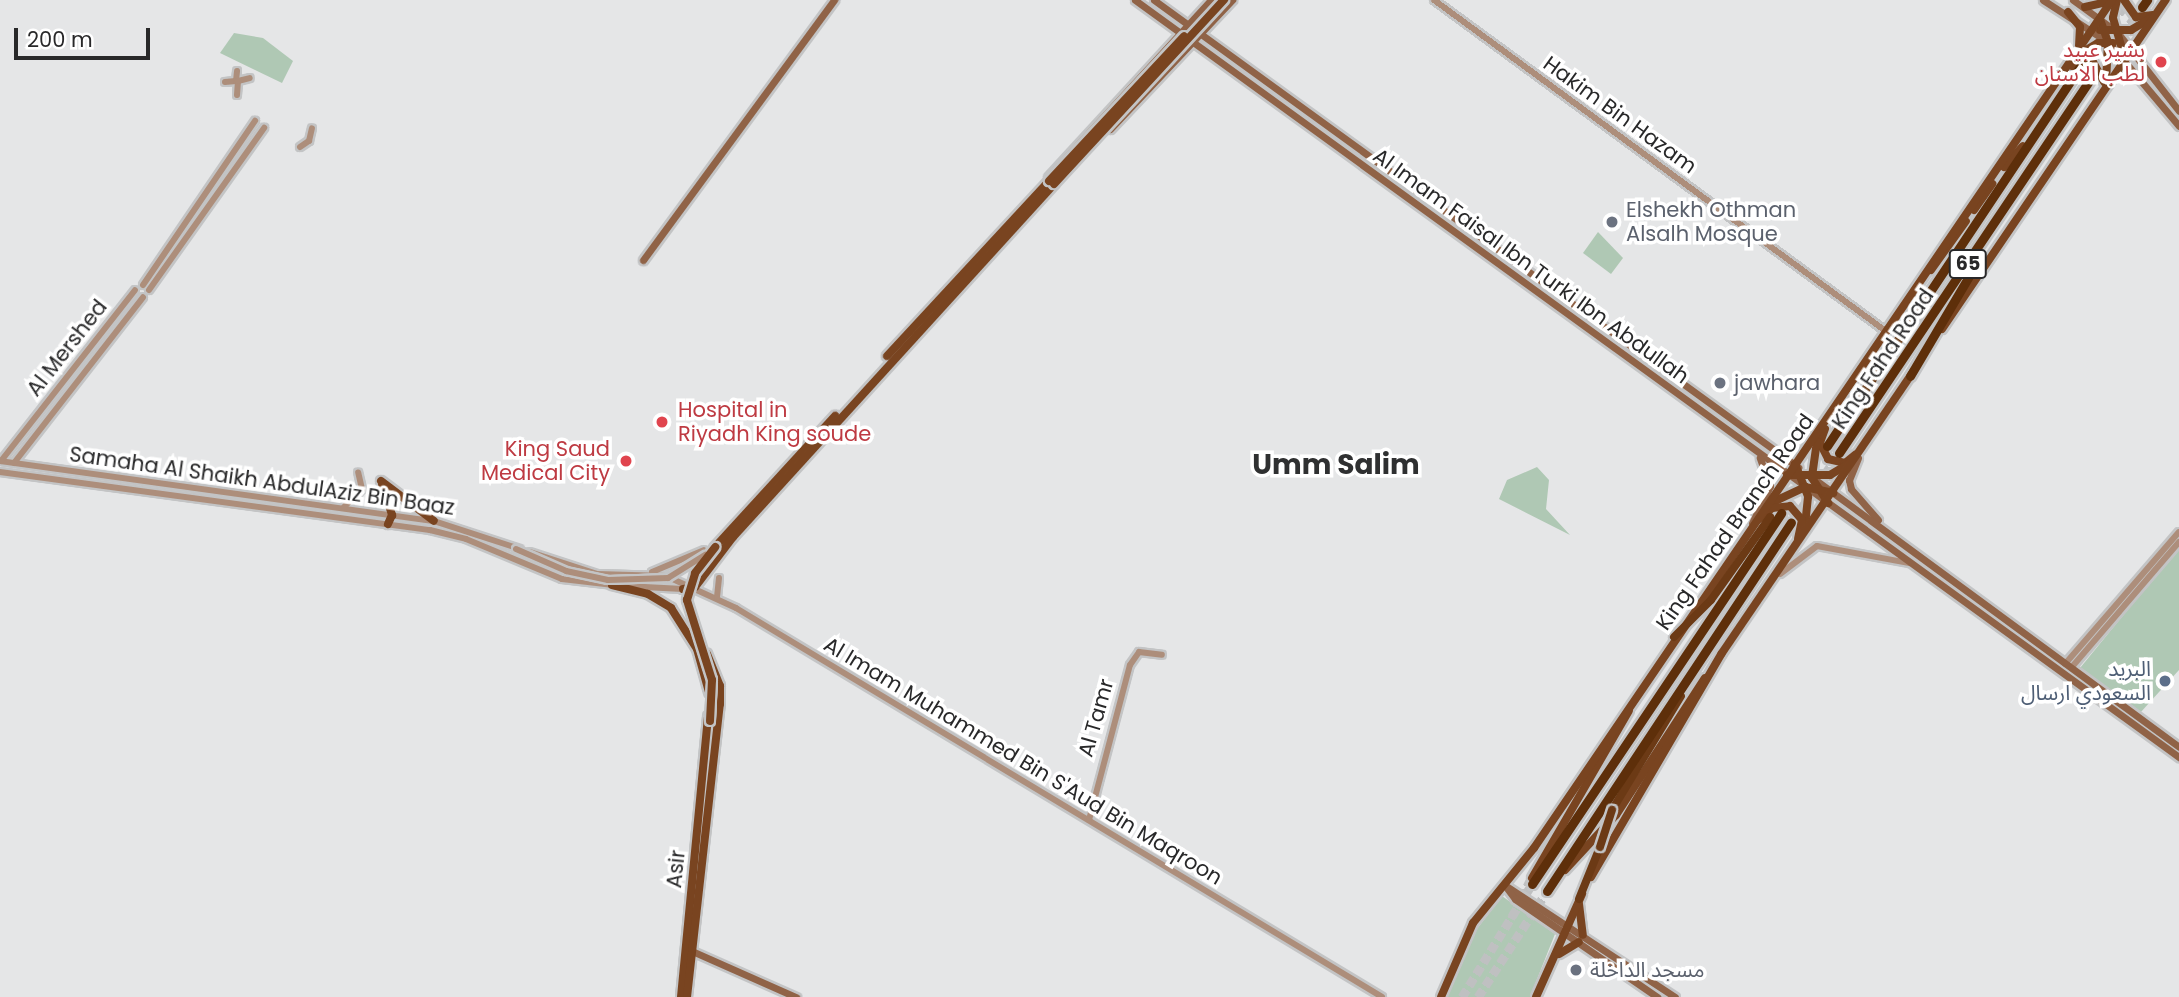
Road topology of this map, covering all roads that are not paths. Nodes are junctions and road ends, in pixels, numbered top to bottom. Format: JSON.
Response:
{"nodes":[{"id":1,"x":834,"y":0,"type":"edge"},
{"id":2,"x":1135,"y":0,"type":"edge"},
{"id":3,"x":1154,"y":0,"type":"edge"},
{"id":4,"x":1211,"y":0,"type":"edge"},
{"id":5,"x":1217,"y":0,"type":"edge"},
{"id":6,"x":1224,"y":0,"type":"edge"},
{"id":7,"x":1232,"y":0,"type":"edge"},
{"id":8,"x":1434,"y":0,"type":"edge"},
{"id":9,"x":2043,"y":0,"type":"edge"},
{"id":10,"x":2073,"y":0,"type":"edge"},
{"id":11,"x":2113,"y":0,"type":"edge"},
{"id":12,"x":2124,"y":0,"type":"edge"},
{"id":13,"x":2166,"y":1,"type":"edge"},
{"id":14,"x":2084,"y":4,"type":"edge"},
{"id":15,"x":2068,"y":12,"type":"junction"},
{"id":16,"x":2157,"y":15,"type":"junction"},
{"id":17,"x":2100,"y":19,"type":"junction"},
{"id":18,"x":2152,"y":23,"type":"junction"},
{"id":19,"x":1188,"y":25,"type":"junction"},
{"id":20,"x":2093,"y":30,"type":"junction"},
{"id":21,"x":2104,"y":30,"type":"junction"},
{"id":22,"x":2117,"y":32,"type":"junction"},
{"id":23,"x":1181,"y":33,"type":"junction"},
{"id":24,"x":1200,"y":33,"type":"junction"},
{"id":25,"x":1192,"y":42,"type":"junction"},
{"id":26,"x":2108,"y":42,"type":"junction"},
{"id":27,"x":2146,"y":43,"type":"dead end"},
{"id":28,"x":2120,"y":44,"type":"junction"},
{"id":29,"x":2132,"y":50,"type":"junction"},
{"id":30,"x":2077,"y":55,"type":"junction"},
{"id":31,"x":2125,"y":59,"type":"junction"},
{"id":32,"x":2080,"y":66,"type":"tunnel mouth"},
{"id":33,"x":237,"y":71,"type":"dead end"},
{"id":34,"x":2063,"y":74,"type":"junction"},
{"id":35,"x":2094,"y":74,"type":"dead end"},
{"id":36,"x":250,"y":78,"type":"dead end"},
{"id":37,"x":226,"y":82,"type":"dead end"},
{"id":38,"x":237,"y":95,"type":"dead end"},
{"id":39,"x":2097,"y":97,"type":"junction"},
{"id":40,"x":2179,"y":111,"type":"edge"},
{"id":41,"x":255,"y":121,"type":"dead end"},
{"id":42,"x":2179,"y":126,"type":"edge"},
{"id":43,"x":264,"y":128,"type":"dead end"},
{"id":44,"x":312,"y":128,"type":"dead end"},
{"id":45,"x":2023,"y":146,"type":"junction"},
{"id":46,"x":300,"y":147,"type":"dead end"},
{"id":47,"x":1051,"y":182,"type":"junction"},
{"id":48,"x":1038,"y":196,"type":"junction"},
{"id":49,"x":2007,"y":208,"type":"junction"},
{"id":50,"x":643,"y":260,"type":"dead end"},
{"id":51,"x":1919,"y":279,"type":"junction"},
{"id":52,"x":142,"y":285,"type":"dead end"},
{"id":53,"x":135,"y":290,"type":"dead end"},
{"id":54,"x":149,"y":290,"type":"dead end"},
{"id":55,"x":144,"y":297,"type":"dead end"},
{"id":56,"x":1887,"y":332,"type":"junction"},
{"id":57,"x":890,"y":357,"type":"junction"},
{"id":58,"x":1910,"y":376,"type":"junction"},
{"id":59,"x":1833,"y":414,"type":"junction"},
{"id":60,"x":1867,"y":442,"type":"junction"},
{"id":61,"x":1827,"y":446,"type":"dead end"},
{"id":62,"x":1839,"y":453,"type":"tunnel mouth"},
{"id":63,"x":1758,"y":454,"type":"junction"},
{"id":64,"x":1,"y":461,"type":"edge"},
{"id":65,"x":14,"y":463,"type":"junction"},
{"id":66,"x":1795,"y":464,"type":"junction"},
{"id":67,"x":0,"y":472,"type":"edge"},
{"id":68,"x":358,"y":472,"type":"dead end"},
{"id":69,"x":1787,"y":475,"type":"junction"},
{"id":70,"x":1802,"y":477,"type":"junction"},
{"id":71,"x":1812,"y":478,"type":"junction"},
{"id":72,"x":1805,"y":487,"type":"junction"},
{"id":73,"x":1820,"y":490,"type":"junction"},
{"id":74,"x":1833,"y":493,"type":"junction"},
{"id":75,"x":1828,"y":503,"type":"junction"},
{"id":76,"x":343,"y":508,"type":"junction"},
{"id":77,"x":1781,"y":513,"type":"dead end"},
{"id":78,"x":392,"y":514,"type":"junction"},
{"id":79,"x":1770,"y":517,"type":"dead end"},
{"id":80,"x":434,"y":521,"type":"junction"},
{"id":81,"x":1791,"y":523,"type":"tunnel mouth"},
{"id":82,"x":388,"y":524,"type":"junction"},
{"id":83,"x":455,"y":525,"type":"junction"},
{"id":84,"x":1749,"y":528,"type":"junction"},
{"id":85,"x":2179,"y":532,"type":"edge"},
{"id":86,"x":2179,"y":542,"type":"edge"},
{"id":87,"x":1903,"y":546,"type":"junction"},
{"id":88,"x":715,"y":547,"type":"junction"},
{"id":89,"x":704,"y":550,"type":"dead end"},
{"id":90,"x":1791,"y":557,"type":"junction"},
{"id":91,"x":1915,"y":565,"type":"junction"},
{"id":92,"x":1780,"y":573,"type":"junction"},
{"id":93,"x":638,"y":575,"type":"junction"},
{"id":94,"x":719,"y":578,"type":"dead end"},
{"id":95,"x":612,"y":585,"type":"junction"},
{"id":96,"x":695,"y":587,"type":"junction"},
{"id":97,"x":683,"y":589,"type":"joint"},
{"id":98,"x":2134,"y":590,"type":"junction"},
{"id":99,"x":1743,"y":594,"type":"junction"},
{"id":100,"x":718,"y":599,"type":"junction"},
{"id":101,"x":1674,"y":637,"type":"junction"},
{"id":102,"x":1722,"y":653,"type":"junction"},
{"id":103,"x":1162,"y":655,"type":"dead end"},
{"id":104,"x":2068,"y":666,"type":"junction"},
{"id":105,"x":1643,"y":683,"type":"junction"},
{"id":106,"x":706,"y":745,"type":"junction"},
{"id":107,"x":2179,"y":747,"type":"edge"},
{"id":108,"x":2179,"y":757,"type":"edge"},
{"id":109,"x":1089,"y":820,"type":"junction"},
{"id":110,"x":1531,"y":881,"type":"joint"},
{"id":111,"x":1506,"y":886,"type":"junction"},
{"id":112,"x":1547,"y":891,"type":"joint"},
{"id":113,"x":1579,"y":899,"type":"junction"},
{"id":114,"x":1567,"y":923,"type":"junction"},
{"id":115,"x":1564,"y":932,"type":"junction"},
{"id":116,"x":1581,"y":938,"type":"junction"},
{"id":117,"x":692,"y":951,"type":"junction"},
{"id":118,"x":1556,"y":956,"type":"junction"},
{"id":119,"x":681,"y":997,"type":"edge"},
{"id":120,"x":687,"y":997,"type":"edge"},
{"id":121,"x":796,"y":997,"type":"edge"},
{"id":122,"x":1382,"y":997,"type":"edge"},
{"id":123,"x":1441,"y":997,"type":"edge"},
{"id":124,"x":1536,"y":997,"type":"edge"},
{"id":125,"x":1657,"y":997,"type":"edge"},
{"id":126,"x":1675,"y":997,"type":"edge"}],
"edges":[{"from":1,"to":50,"type":"main road"},
{"from":2,"to":23,"type":"main road","name":"Al Imam Faisal Ibn Turki Ibn Abdullah"},
{"from":3,"to":19,"type":"main road","name":"Al Imam Faisal Ibn Turki Ibn Abdullah"},
{"from":4,"to":19,"type":"main road"},
{"from":5,"to":47,"type":"main road","bridge":true},
{"from":6,"to":47,"type":"main road","bridge":true},
{"from":7,"to":24,"type":"main road"},
{"from":8,"to":56,"type":"street","name":"Hakim Bin Hazam"},
{"from":9,"to":15,"type":"main road"},
{"from":10,"to":14,"type":"main road"},
{"from":11,"to":14,"type":"main road"},
{"from":11,"to":17,"type":"main road","name":"King Fahad Branch Road"},
{"from":11,"to":22,"type":"main road"},
{"from":12,"to":13,"type":"main road"},
{"from":13,"to":16,"type":"main road"},
{"from":14,"to":17,"type":"main road"},
{"from":15,"to":20,"type":"main road"},
{"from":15,"to":30,"type":"main road"},
{"from":16,"to":18,"type":"main road"},
{"from":16,"to":22,"type":"main road"},
{"from":17,"to":20,"type":"main road","name":"King Fahad Branch Road"},
{"from":17,"to":21,"type":"main road"},
{"from":17,"to":22,"type":"main road"},
{"from":18,"to":27,"type":"main road"},
{"from":18,"to":29,"type":"main road"},
{"from":19,"to":23,"type":"main road"},
{"from":19,"to":24,"type":"main road","name":"Al Imam Faisal Ibn Turki Ibn Abdullah"},
{"from":20,"to":21,"type":"main road"},
{"from":20,"to":26,"type":"main road"},
{"from":20,"to":30,"type":"main road","name":"King Fahad Branch Road"},
{"from":21,"to":22,"type":"main road"},
{"from":21,"to":26,"type":"main road"},
{"from":22,"to":28,"type":"main road"},
{"from":22,"to":29,"type":"main road"},
{"from":23,"to":25,"type":"main road","name":"Al Imam Faisal Ibn Turki Ibn Abdullah"},
{"from":23,"to":48,"type":"main road"},
{"from":24,"to":25,"type":"main road"},
{"from":24,"to":66,"type":"main road","name":"Al Imam Faisal Ibn Turki Ibn Abdullah"},
{"from":25,"to":48,"type":"main road"},
{"from":25,"to":63,"type":"main road","name":"Al Imam Faisal Ibn Turki Ibn Abdullah"},
{"from":26,"to":28,"type":"main road"},
{"from":26,"to":30,"type":"main road"},
{"from":26,"to":31,"type":"main road"},
{"from":26,"to":39,"type":"main road"},
{"from":28,"to":29,"type":"main road"},
{"from":28,"to":31,"type":"main road"},
{"from":29,"to":31,"type":"main road"},
{"from":29,"to":40,"type":"main road"},
{"from":30,"to":34,"type":"main road","name":"King Fahad Branch Road"},
{"from":31,"to":39,"type":"main road"},
{"from":31,"to":42,"type":"main road"},
{"from":32,"to":45,"type":"highway","name":"King Fahd Road","number":"65"},
{"from":33,"to":37,"type":"street"},
{"from":34,"to":39,"type":"main road"},
{"from":34,"to":51,"type":"main road","name":"King Fahad Branch Road"},
{"from":35,"to":49,"type":"highway","name":"King Fahd Road","number":"65"},
{"from":36,"to":38,"type":"street"},
{"from":39,"to":58,"type":"main road"},
{"from":41,"to":52,"type":"street"},
{"from":43,"to":54,"type":"street"},
{"from":44,"to":46,"type":"street"},
{"from":45,"to":51,"type":"main road"},
{"from":45,"to":61,"type":"highway","name":"King Fahd Road","number":"65"},
{"from":47,"to":48,"type":"main road"},
{"from":48,"to":57,"type":"main road"},
{"from":49,"to":58,"type":"highway"},
{"from":49,"to":62,"type":"highway","name":"King Fahd Road","number":"65"},
{"from":51,"to":56,"type":"main road","name":"King Fahad Branch Road"},
{"from":53,"to":64,"type":"street","name":"Al Mershed"},
{"from":55,"to":65,"type":"street","name":"Al Mershed"},
{"from":56,"to":59,"type":"main road","name":"King Fahad Branch Road"},
{"from":57,"to":88,"type":"main road"},
{"from":57,"to":96,"type":"main road"},
{"from":58,"to":60,"type":"main road"},
{"from":59,"to":60,"type":"main road"},
{"from":59,"to":66,"type":"main road","name":"King Fahad Branch Road"},
{"from":59,"to":71,"type":"main road"},
{"from":60,"to":71,"type":"main road"},
{"from":60,"to":74,"type":"main road"},
{"from":60,"to":87,"type":"main road"},
{"from":63,"to":69,"type":"main road","name":"Al Imam Faisal Ibn Turki Ibn Abdullah"},
{"from":63,"to":84,"type":"main road"},
{"from":64,"to":65,"type":"street","name":"Samaha Al Shaikh AbdulAziz Bin Baaz"},
{"from":65,"to":76,"type":"street","name":"Samaha Al Shaikh AbdulAziz Bin Baaz"},
{"from":66,"to":69,"type":"main road","name":"King Fahad Branch Road"},
{"from":66,"to":70,"type":"main road"},
{"from":66,"to":71,"type":"main road","name":"Al Imam Faisal Ibn Turki Ibn Abdullah"},
{"from":67,"to":82,"type":"street","name":"Samaha Al Shaikh AbdulAziz Bin Baaz"},
{"from":68,"to":76,"type":"street"},
{"from":69,"to":70,"type":"main road"},
{"from":69,"to":72,"type":"main road","name":"Al Imam Faisal Ibn Turki Ibn Abdullah"},
{"from":69,"to":84,"type":"main road","name":"King Fahad Branch Road"},
{"from":70,"to":71,"type":"main road"},
{"from":70,"to":72,"type":"main road"},
{"from":71,"to":73,"type":"main road"},
{"from":71,"to":74,"type":"main road","name":"Al Imam Faisal Ibn Turki Ibn Abdullah"},
{"from":72,"to":73,"type":"main road"},
{"from":72,"to":75,"type":"main road","name":"Al Imam Faisal Ibn Turki Ibn Abdullah"},
{"from":72,"to":84,"type":"main road"},
{"from":72,"to":90,"type":"main road"},
{"from":73,"to":74,"type":"main road"},
{"from":73,"to":75,"type":"main road"},
{"from":74,"to":75,"type":"main road"},
{"from":74,"to":87,"type":"main road","name":"Al Imam Faisal Ibn Turki Ibn Abdullah"},
{"from":75,"to":90,"type":"main road"},
{"from":75,"to":91,"type":"main road","name":"Al Imam Faisal Ibn Turki Ibn Abdullah"},
{"from":76,"to":78,"type":"street","name":"Samaha Al Shaikh AbdulAziz Bin Baaz"},
{"from":77,"to":110,"type":"highway"},
{"from":78,"to":80,"type":"street","name":"Samaha Al Shaikh AbdulAziz Bin Baaz"},
{"from":78,"to":80,"type":"main road"},
{"from":78,"to":82,"type":"main road"},
{"from":79,"to":101,"type":"highway"},
{"from":80,"to":83,"type":"street","name":"Samaha Al Shaikh AbdulAziz Bin Baaz"},
{"from":81,"to":99,"type":"highway"},
{"from":82,"to":95,"type":"street","name":"Samaha Al Shaikh AbdulAziz Bin Baaz"},
{"from":83,"to":88,"type":"street","bridge":true},
{"from":83,"to":93,"type":"street","name":"Samaha Al Shaikh AbdulAziz Bin Baaz"},
{"from":84,"to":90,"type":"main road"},
{"from":84,"to":101,"type":"main road","name":"King Fahad Branch Road"},
{"from":85,"to":98,"type":"street"},
{"from":86,"to":98,"type":"street"},
{"from":87,"to":104,"type":"main road","name":"Al Imam Faisal Ibn Turki Ibn Abdullah"},
{"from":88,"to":106,"type":"main road","bridge":true},
{"from":89,"to":93,"type":"street"},
{"from":90,"to":92,"type":"main road"},
{"from":91,"to":92,"type":"street"},
{"from":91,"to":108,"type":"main road","name":"Al Imam Faisal Ibn Turki Ibn Abdullah"},
{"from":92,"to":102,"type":"main road"},
{"from":93,"to":96,"type":"street","name":"Al Imam Muhammed Bin S'Aud Bin Maqroon"},
{"from":94,"to":100,"type":"street"},
{"from":95,"to":97,"type":"street","name":"Samaha Al Shaikh AbdulAziz Bin Baaz"},
{"from":95,"to":106,"type":"main road","name":"Samaha Al Shaikh AbdulAziz Bin Baaz"},
{"from":96,"to":97,"type":"main road","name":"Samaha Al Shaikh AbdulAziz Bin Baaz"},
{"from":96,"to":100,"type":"street","name":"Al Imam Muhammed Bin S'Aud Bin Maqroon"},
{"from":96,"to":117,"type":"main road"},
{"from":98,"to":104,"type":"street"},
{"from":99,"to":112,"type":"highway"},
{"from":99,"to":113,"type":"highway","bridge":true},
{"from":100,"to":109,"type":"street","name":"Al Imam Muhammed Bin S'Aud Bin Maqroon"},
{"from":101,"to":105,"type":"main road","name":"King Fahad Branch Road"},
{"from":102,"to":112,"type":"main road"},
{"from":102,"to":113,"type":"main road"},
{"from":103,"to":109,"type":"street","name":"Al Tamr"},
{"from":104,"to":107,"type":"main road","name":"Al Imam Faisal Ibn Turki Ibn Abdullah"},
{"from":105,"to":110,"type":"main road"},
{"from":105,"to":111,"type":"main road","name":"King Fahad Branch Road"},
{"from":106,"to":119,"type":"main road","name":"Asir"},
{"from":109,"to":122,"type":"street","name":"Al Imam Muhammed Bin S'Aud Bin Maqroon"},
{"from":111,"to":114,"type":"main road"},
{"from":111,"to":115,"type":"main road"},
{"from":111,"to":123,"type":"main road","name":"King Fahad Branch Road"},
{"from":113,"to":114,"type":"main road"},
{"from":113,"to":116,"type":"main road"},
{"from":114,"to":115,"type":"main road"},
{"from":114,"to":116,"type":"main road"},
{"from":115,"to":116,"type":"main road"},
{"from":115,"to":118,"type":"main road"},
{"from":116,"to":118,"type":"main road"},
{"from":116,"to":125,"type":"main road"},
{"from":116,"to":126,"type":"main road"},
{"from":117,"to":120,"type":"main road"},
{"from":117,"to":121,"type":"main road"},
{"from":118,"to":124,"type":"main road"}]}
